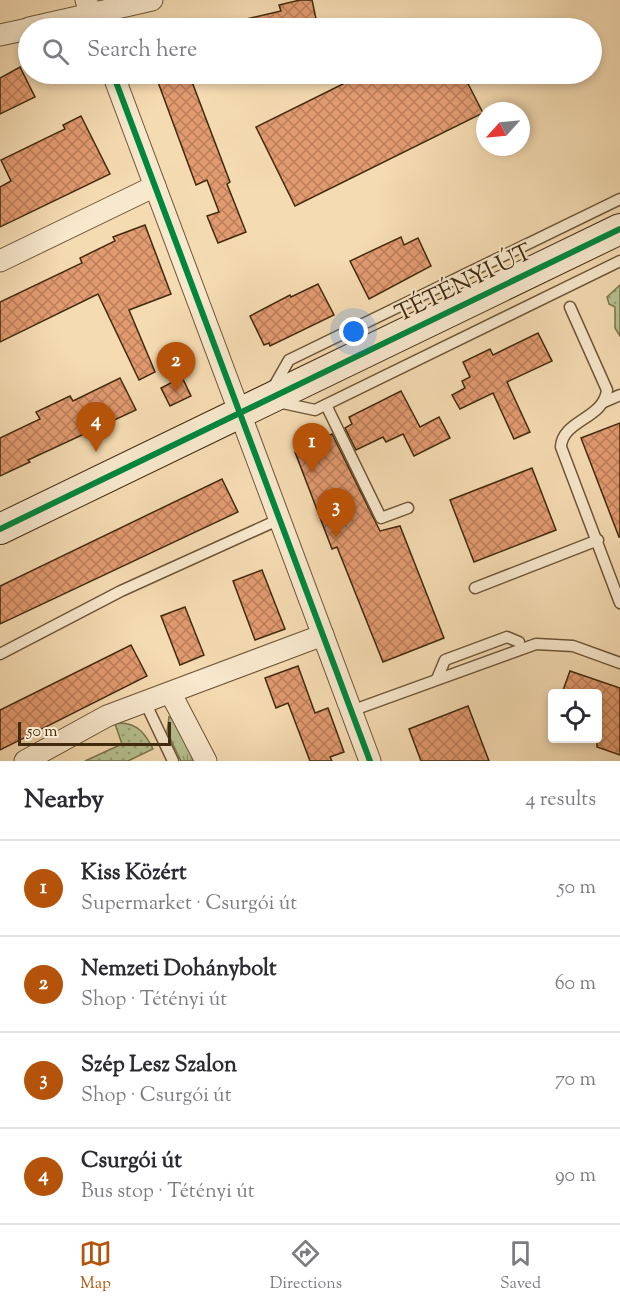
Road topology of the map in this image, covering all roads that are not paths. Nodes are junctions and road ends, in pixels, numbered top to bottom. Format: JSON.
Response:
{"nodes":[{"id":1,"x":152,"y":0,"type":"edge"},
{"id":2,"x":91,"y":14,"type":"edge"},
{"id":3,"x":74,"y":18,"type":"edge"},
{"id":4,"x":18,"y":31,"type":"edge"},
{"id":5,"x":0,"y":35,"type":"edge"},
{"id":6,"x":117,"y":84,"type":"edge"},
{"id":7,"x":155,"y":186,"type":"junction"},
{"id":8,"x":620,"y":199,"type":"edge"},
{"id":9,"x":620,"y":229,"type":"edge"},
{"id":10,"x":0,"y":261,"type":"edge"},
{"id":11,"x":620,"y":261,"type":"edge"},
{"id":12,"x":570,"y":307,"type":"dead end"},
{"id":13,"x":620,"y":395,"type":"edge"},
{"id":14,"x":267,"y":400,"type":"junction"},
{"id":15,"x":604,"y":402,"type":"junction"},
{"id":16,"x":326,"y":405,"type":"junction"},
{"id":17,"x":240,"y":412,"type":"junction"},
{"id":18,"x":408,"y":508,"type":"dead end"},
{"id":19,"x":280,"y":519,"type":"junction"},
{"id":20,"x":0,"y":529,"type":"edge"},
{"id":21,"x":598,"y":540,"type":"junction"},
{"id":22,"x":475,"y":588,"type":"dead end"},
{"id":23,"x":620,"y":603,"type":"edge"},
{"id":24,"x":323,"y":635,"type":"junction"},
{"id":25,"x":519,"y":642,"type":"dead end"},
{"id":26,"x":0,"y":654,"type":"edge"},
{"id":27,"x":618,"y":660,"type":"edge"},
{"id":28,"x":437,"y":679,"type":"junction"},
{"id":29,"x":171,"y":694,"type":"junction"},
{"id":30,"x":145,"y":702,"type":"junction"},
{"id":31,"x":351,"y":711,"type":"junction"},
{"id":32,"x":25,"y":761,"type":"edge"},
{"id":33,"x":173,"y":761,"type":"edge"},
{"id":34,"x":206,"y":761,"type":"edge"},
{"id":35,"x":370,"y":761,"type":"edge"}],
"edges":[{"from":1,"to":2,"type":"street"},
{"from":2,"to":3,"type":"street"},
{"from":4,"to":5,"type":"street"},
{"from":6,"to":7,"type":"street"},
{"from":7,"to":10,"type":"street"},
{"from":7,"to":17,"type":"street"},
{"from":8,"to":14,"type":"lane"},
{"from":9,"to":14,"type":"street","name":"TÉTÉNYI ÚT"},
{"from":11,"to":16,"type":"lane"},
{"from":12,"to":15,"type":"lane"},
{"from":13,"to":15,"type":"lane"},
{"from":14,"to":16,"type":"lane"},
{"from":14,"to":17,"type":"street","name":"TÉTÉNYI ÚT"},
{"from":15,"to":21,"type":"lane"},
{"from":16,"to":18,"type":"lane"},
{"from":17,"to":19,"type":"street"},
{"from":17,"to":20,"type":"street","name":"TÉTÉNYI ÚT"},
{"from":19,"to":24,"type":"street"},
{"from":19,"to":26,"type":"lane"},
{"from":21,"to":22,"type":"lane"},
{"from":21,"to":23,"type":"lane"},
{"from":24,"to":29,"type":"street"},
{"from":24,"to":31,"type":"street"},
{"from":25,"to":28,"type":"lane"},
{"from":27,"to":28,"type":"lane"},
{"from":28,"to":31,"type":"lane"},
{"from":29,"to":30,"type":"street"},
{"from":29,"to":34,"type":"street"},
{"from":30,"to":32,"type":"street"},
{"from":30,"to":33,"type":"lane"},
{"from":31,"to":35,"type":"street"}]}
